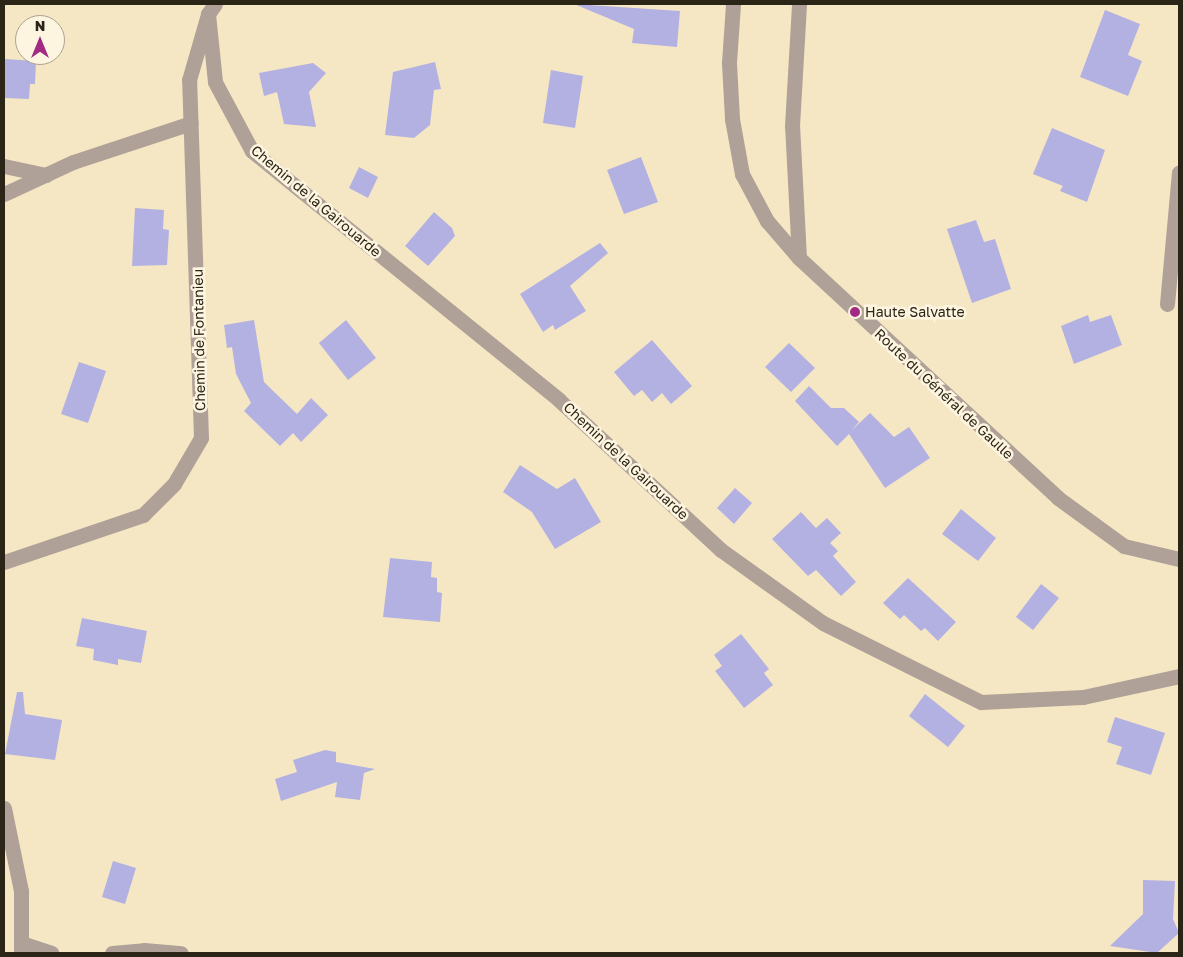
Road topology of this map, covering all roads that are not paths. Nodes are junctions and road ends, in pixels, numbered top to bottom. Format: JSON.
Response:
{"nodes":[{"id":1,"x":733,"y":4,"type":"edge"},
{"id":2,"x":799,"y":4,"type":"edge"},
{"id":3,"x":212,"y":9,"type":"edge"},
{"id":4,"x":191,"y":123,"type":"junction"},
{"id":5,"x":4,"y":166,"type":"edge"},
{"id":6,"x":1179,"y":173,"type":"edge"},
{"id":7,"x":46,"y":175,"type":"junction"},
{"id":8,"x":4,"y":194,"type":"edge"},
{"id":9,"x":799,"y":258,"type":"junction"},
{"id":10,"x":1167,"y":304,"type":"dead end"},
{"id":11,"x":1179,"y":559,"type":"edge"},
{"id":12,"x":4,"y":562,"type":"edge"},
{"id":13,"x":1179,"y":676,"type":"edge"},
{"id":14,"x":4,"y":808,"type":"edge"},
{"id":15,"x":21,"y":948,"type":"edge"},
{"id":16,"x":51,"y":953,"type":"edge"},
{"id":17,"x":112,"y":953,"type":"edge"},
{"id":18,"x":181,"y":953,"type":"edge"}],
"edges":[{"from":1,"to":9,"type":"street","name":"Route du Général de Gaulle"},
{"from":2,"to":9,"type":"street"},
{"from":3,"to":4,"type":"street","name":"Chemin de Fontanieu"},
{"from":3,"to":13,"type":"street","name":"Chemin de la Gairouarde"},
{"from":4,"to":7,"type":"street"},
{"from":4,"to":12,"type":"street","name":"Chemin de Fontanieu"},
{"from":5,"to":7,"type":"street"},
{"from":6,"to":10,"type":"street"},
{"from":7,"to":8,"type":"street"},
{"from":9,"to":11,"type":"street","name":"Route du Général de Gaulle"},
{"from":14,"to":15,"type":"street"},
{"from":15,"to":16,"type":"street"},
{"from":17,"to":18,"type":"street"}]}
